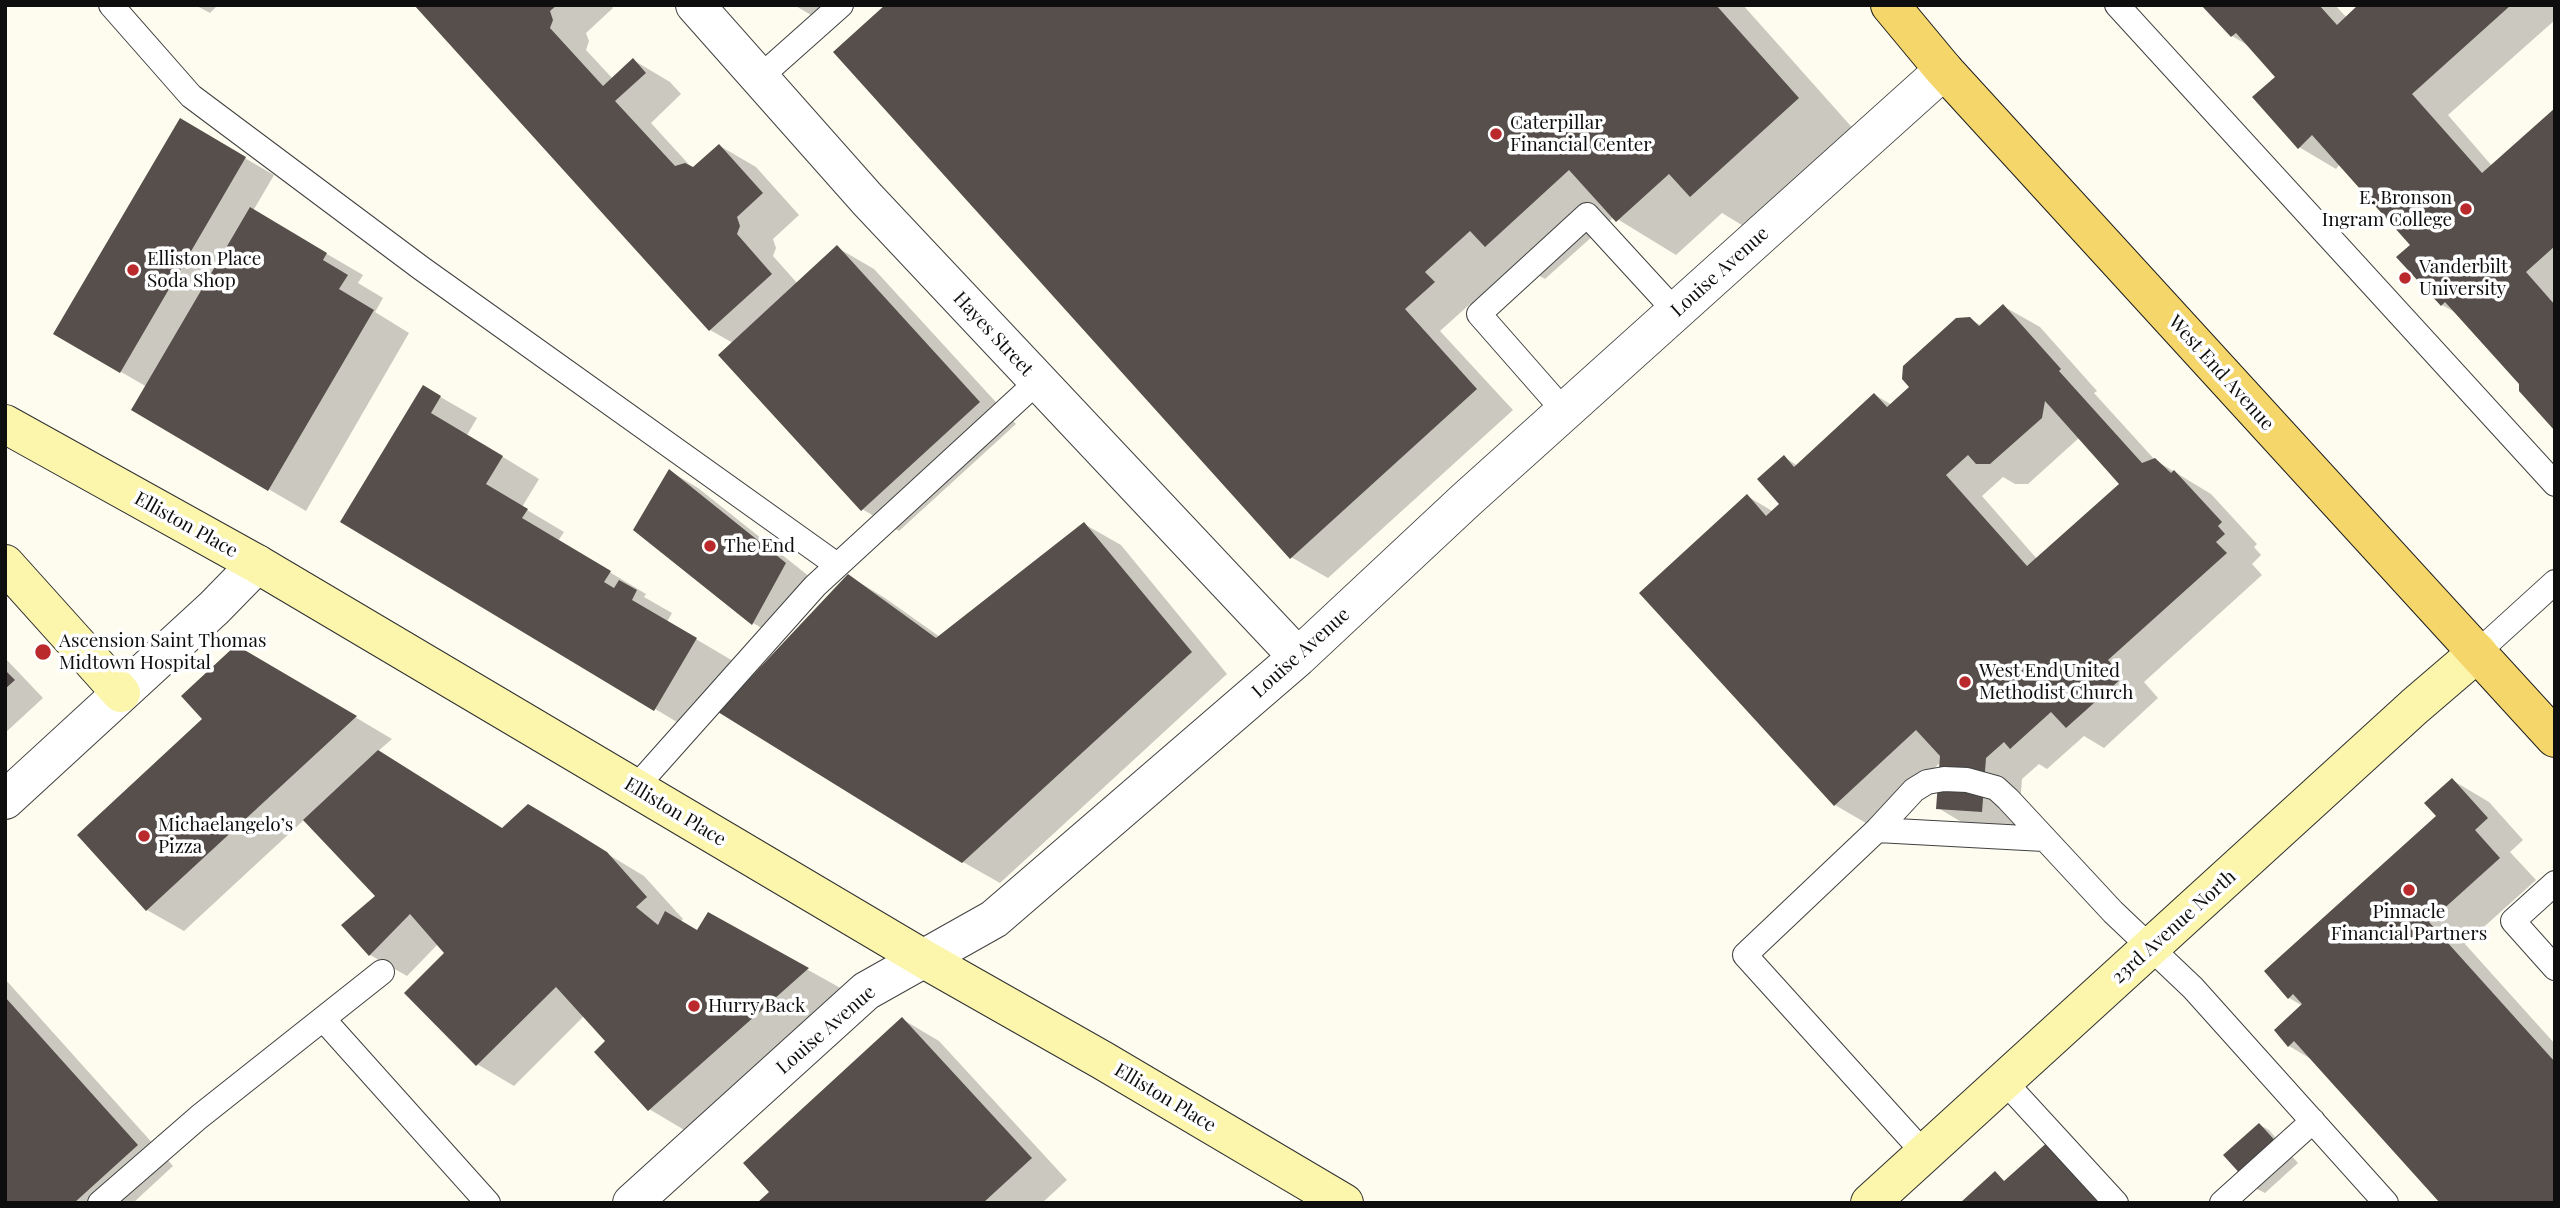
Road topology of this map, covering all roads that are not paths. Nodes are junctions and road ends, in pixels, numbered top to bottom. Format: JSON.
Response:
{"nodes":[{"id":1,"x":111,"y":5,"type":"edge"},
{"id":2,"x":695,"y":5,"type":"edge"},
{"id":3,"x":841,"y":5,"type":"edge"},
{"id":4,"x":1890,"y":5,"type":"edge"},
{"id":5,"x":2117,"y":5,"type":"edge"},
{"id":6,"x":1944,"y":69,"type":"junction"},
{"id":7,"x":760,"y":78,"type":"junction"},
{"id":8,"x":1676,"y":312,"type":"junction"},
{"id":9,"x":1037,"y":382,"type":"junction"},
{"id":10,"x":1565,"y":412,"type":"junction"},
{"id":11,"x":5,"y":424,"type":"edge"},
{"id":12,"x":2555,"y":484,"type":"edge"},
{"id":13,"x":5,"y":564,"type":"edge"},
{"id":14,"x":257,"y":564,"type":"junction"},
{"id":15,"x":837,"y":565,"type":"junction"},
{"id":16,"x":2555,"y":582,"type":"edge"},
{"id":17,"x":2478,"y":652,"type":"junction"},
{"id":18,"x":1298,"y":657,"type":"junction"},
{"id":19,"x":121,"y":693,"type":"junction"},
{"id":20,"x":2555,"y":738,"type":"edge"},
{"id":21,"x":635,"y":788,"type":"junction"},
{"id":22,"x":5,"y":800,"type":"edge"},
{"id":23,"x":1877,"y":830,"type":"junction"},
{"id":24,"x":2044,"y":839,"type":"junction"},
{"id":25,"x":2555,"y":883,"type":"edge"},
{"id":26,"x":2150,"y":949,"type":"junction"},
{"id":27,"x":924,"y":959,"type":"junction"},
{"id":28,"x":2555,"y":968,"type":"edge"},
{"id":29,"x":382,"y":972,"type":"dead end"},
{"id":30,"x":324,"y":1020,"type":"junction"},
{"id":31,"x":2004,"y":1081,"type":"junction"},
{"id":32,"x":2313,"y":1121,"type":"junction"},
{"id":33,"x":1924,"y":1153,"type":"junction"},
{"id":34,"x":100,"y":1203,"type":"edge"},
{"id":35,"x":488,"y":1203,"type":"edge"},
{"id":36,"x":632,"y":1203,"type":"edge"},
{"id":37,"x":1343,"y":1203,"type":"edge"},
{"id":38,"x":1870,"y":1203,"type":"edge"},
{"id":39,"x":2116,"y":1203,"type":"edge"},
{"id":40,"x":2222,"y":1203,"type":"edge"},
{"id":41,"x":2386,"y":1203,"type":"edge"}],
"edges":[{"from":1,"to":15,"type":"lane"},
{"from":2,"to":7,"type":"street","name":"Hayes Street"},
{"from":3,"to":7,"type":"lane"},
{"from":4,"to":6,"type":"main road","name":"West End Avenue"},
{"from":5,"to":12,"type":"lane"},
{"from":6,"to":8,"type":"street","name":"Louise Avenue"},
{"from":6,"to":17,"type":"main road","name":"West End Avenue"},
{"from":7,"to":9,"type":"street","name":"Hayes Street"},
{"from":8,"to":10,"type":"street","name":"Louise Avenue"},
{"from":8,"to":10,"type":"lane"},
{"from":9,"to":15,"type":"lane"},
{"from":9,"to":18,"type":"street","name":"Hayes Street"},
{"from":10,"to":18,"type":"street","name":"Louise Avenue"},
{"from":11,"to":14,"type":"main road","name":"Elliston Place"},
{"from":13,"to":19,"type":"main road"},
{"from":14,"to":19,"type":"street"},
{"from":14,"to":21,"type":"main road","name":"Elliston Place"},
{"from":15,"to":21,"type":"lane"},
{"from":16,"to":17,"type":"lane"},
{"from":17,"to":20,"type":"main road","name":"West End Avenue"},
{"from":17,"to":26,"type":"main road","name":"23rd Avenue North"},
{"from":18,"to":27,"type":"street","name":"Louise Avenue"},
{"from":19,"to":22,"type":"street"},
{"from":21,"to":27,"type":"main road","name":"Elliston Place"},
{"from":23,"to":24,"type":"lane"},
{"from":23,"to":24,"type":"lane"},
{"from":23,"to":33,"type":"lane"},
{"from":24,"to":26,"type":"lane"},
{"from":25,"to":28,"type":"lane"},
{"from":26,"to":31,"type":"main road","name":"23rd Avenue North"},
{"from":26,"to":32,"type":"lane"},
{"from":27,"to":36,"type":"street","name":"Louise Avenue"},
{"from":27,"to":37,"type":"main road","name":"Elliston Place"},
{"from":29,"to":30,"type":"lane"},
{"from":30,"to":34,"type":"lane"},
{"from":30,"to":35,"type":"lane"},
{"from":31,"to":33,"type":"main road","name":"23rd Avenue North"},
{"from":31,"to":39,"type":"lane"},
{"from":32,"to":40,"type":"lane"},
{"from":32,"to":41,"type":"lane"},
{"from":33,"to":38,"type":"main road","name":"23rd Avenue North"}]}
